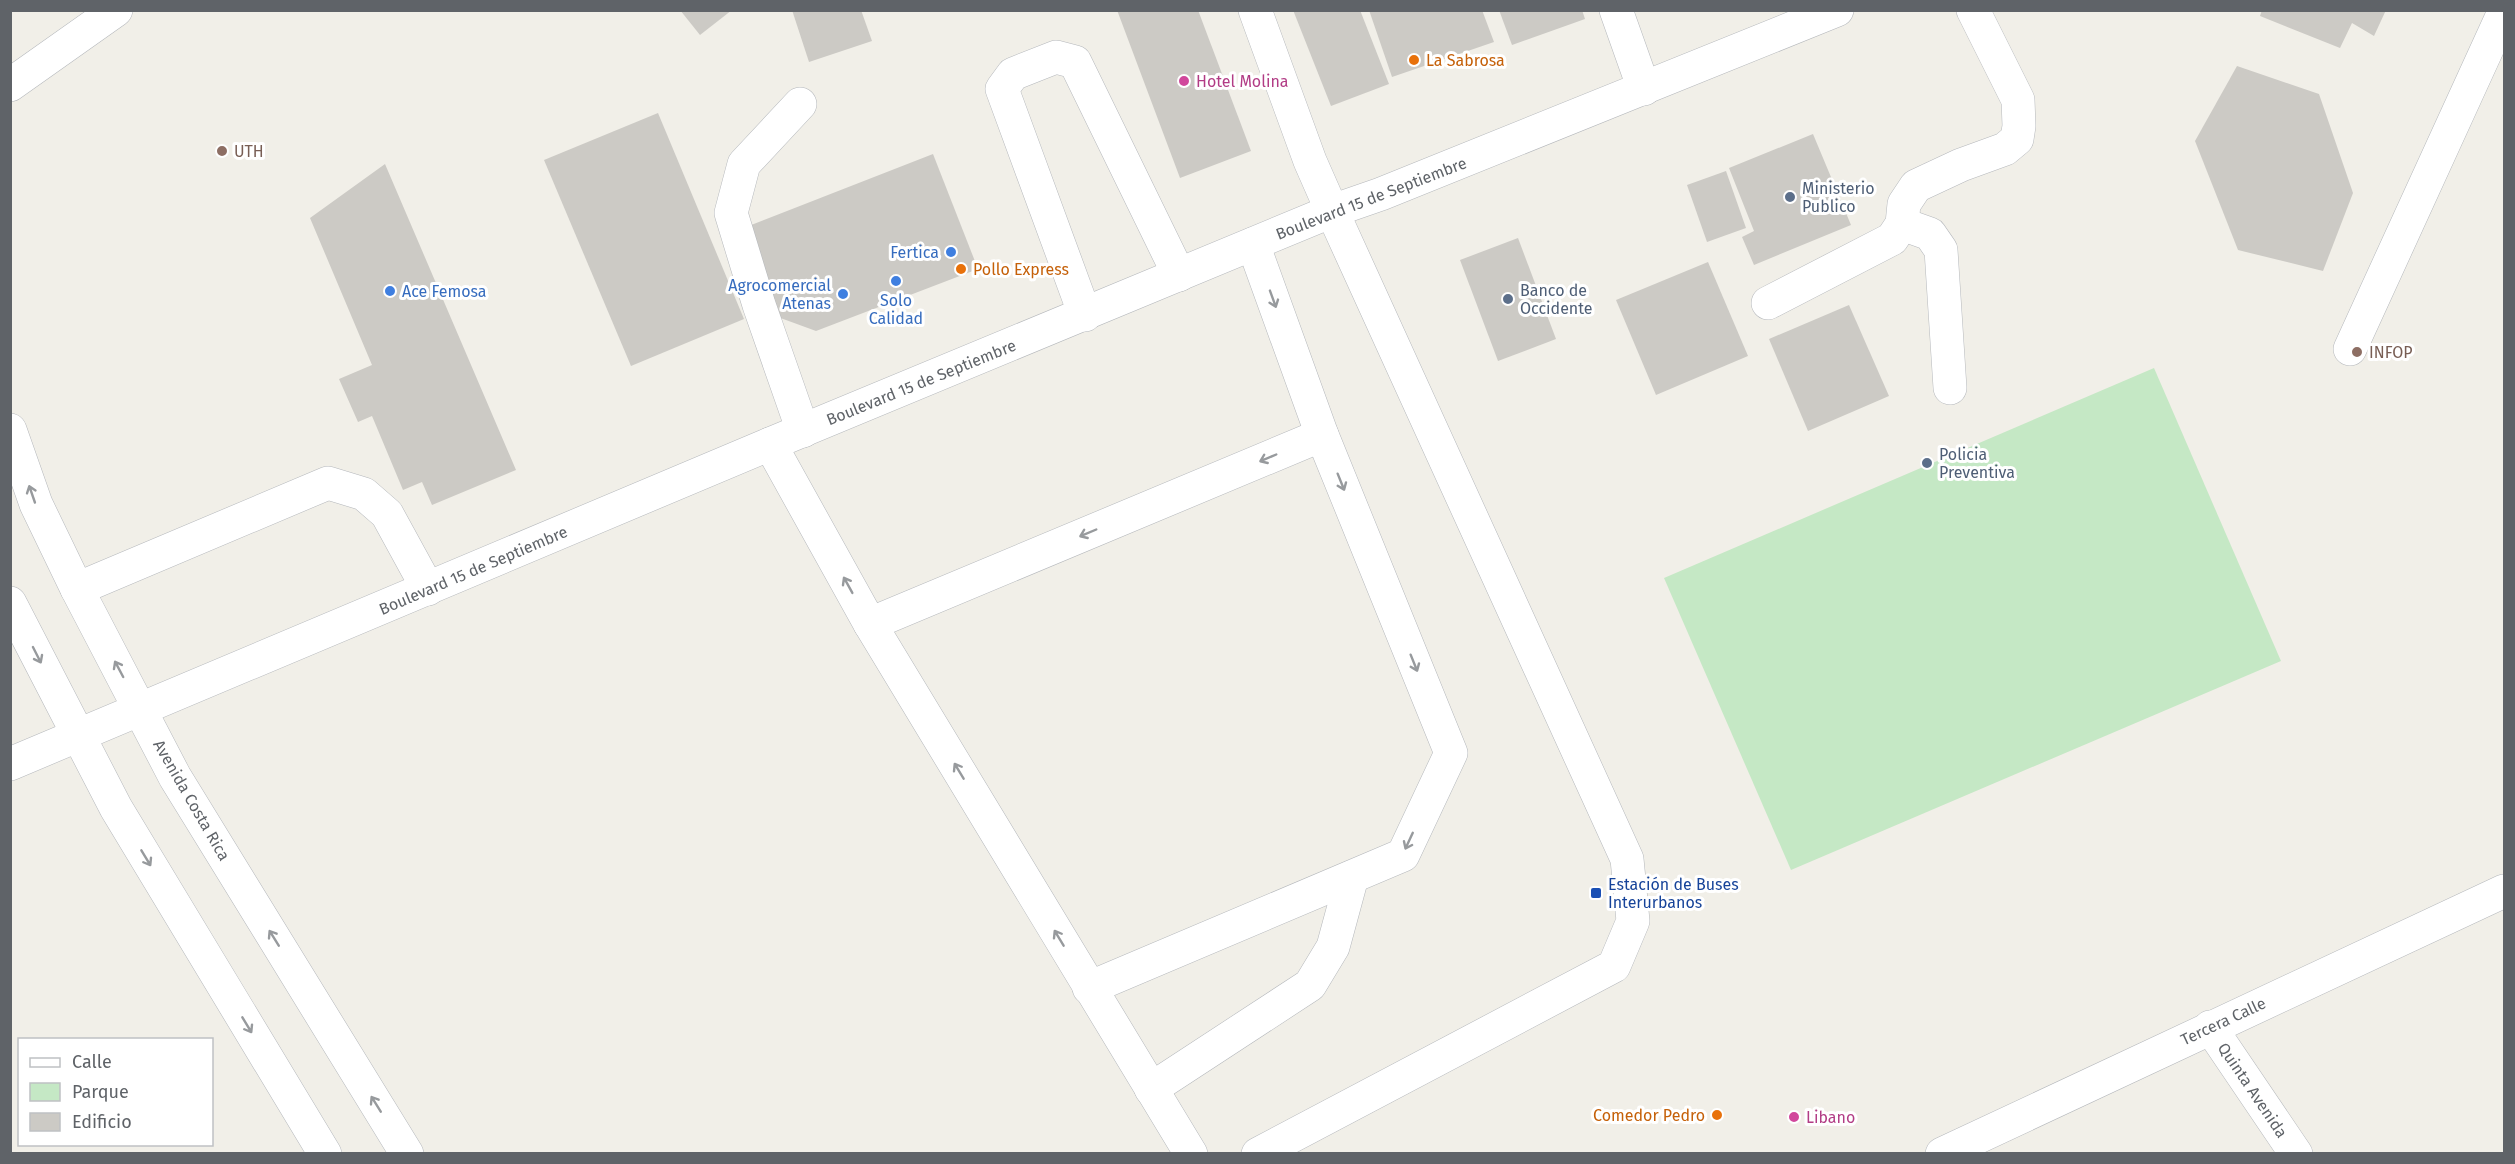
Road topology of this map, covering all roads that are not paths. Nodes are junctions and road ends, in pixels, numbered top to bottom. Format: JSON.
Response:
{"nodes":[{"id":1,"x":116,"y":10,"type":"edge"},
{"id":2,"x":1256,"y":10,"type":"edge"},
{"id":3,"x":1617,"y":10,"type":"edge"},
{"id":4,"x":1837,"y":10,"type":"edge"},
{"id":5,"x":1974,"y":10,"type":"edge"},
{"id":6,"x":2505,"y":12,"type":"edge"},
{"id":7,"x":10,"y":85,"type":"edge"},
{"id":8,"x":1644,"y":89,"type":"junction"},
{"id":9,"x":800,"y":104,"type":"dead end"},
{"id":10,"x":1332,"y":211,"type":"junction"},
{"id":11,"x":1902,"y":224,"type":"junction"},
{"id":12,"x":1253,"y":244,"type":"junction"},
{"id":13,"x":1179,"y":275,"type":"junction"},
{"id":14,"x":1768,"y":303,"type":"dead end"},
{"id":15,"x":1084,"y":315,"type":"junction"},
{"id":16,"x":2350,"y":349,"type":"dead end"},
{"id":17,"x":1950,"y":388,"type":"dead end"},
{"id":18,"x":10,"y":430,"type":"edge"},
{"id":19,"x":803,"y":431,"type":"junction"},
{"id":20,"x":1322,"y":435,"type":"junction"},
{"id":21,"x":770,"y":444,"type":"junction"},
{"id":22,"x":77,"y":589,"type":"junction"},
{"id":23,"x":428,"y":589,"type":"junction"},
{"id":24,"x":10,"y":603,"type":"edge"},
{"id":25,"x":870,"y":624,"type":"junction"},
{"id":26,"x":140,"y":710,"type":"junction"},
{"id":27,"x":79,"y":736,"type":"junction"},
{"id":28,"x":10,"y":764,"type":"edge"},
{"id":29,"x":1352,"y":877,"type":"junction"},
{"id":30,"x":2502,"y":898,"type":"edge"},
{"id":31,"x":1089,"y":988,"type":"junction"},
{"id":32,"x":2210,"y":1027,"type":"junction"},
{"id":33,"x":1151,"y":1089,"type":"junction"},
{"id":34,"x":326,"y":1154,"type":"edge"},
{"id":35,"x":407,"y":1154,"type":"edge"},
{"id":36,"x":1191,"y":1154,"type":"edge"},
{"id":37,"x":1258,"y":1154,"type":"edge"},
{"id":38,"x":1942,"y":1154,"type":"edge"},
{"id":39,"x":2296,"y":1154,"type":"edge"}],
"edges":[{"from":1,"to":7,"type":"street"},
{"from":2,"to":10,"type":"street"},
{"from":3,"to":8,"type":"street"},
{"from":4,"to":8,"type":"street","name":"Boulevard 15 de Septiembre"},
{"from":5,"to":11,"type":"street"},
{"from":6,"to":16,"type":"street"},
{"from":8,"to":10,"type":"street","name":"Boulevard 15 de Septiembre"},
{"from":9,"to":19,"type":"street"},
{"from":10,"to":12,"type":"street","name":"Boulevard 15 de Septiembre"},
{"from":10,"to":37,"type":"street"},
{"from":11,"to":14,"type":"street"},
{"from":11,"to":17,"type":"street"},
{"from":12,"to":13,"type":"street","name":"Boulevard 15 de Septiembre"},
{"from":12,"to":20,"type":"street","one_way":true},
{"from":13,"to":15,"type":"street","name":"Boulevard 15 de Septiembre"},
{"from":13,"to":15,"type":"street"},
{"from":15,"to":19,"type":"street","name":"Boulevard 15 de Septiembre"},
{"from":22,"to":18,"type":"street","name":"Avenida Costa Rica","one_way":true},
{"from":19,"to":21,"type":"street","name":"Boulevard 15 de Septiembre"},
{"from":20,"to":25,"type":"street","one_way":true},
{"from":20,"to":29,"type":"street","one_way":true},
{"from":21,"to":23,"type":"street","name":"Boulevard 15 de Septiembre"},
{"from":25,"to":21,"type":"street","one_way":true},
{"from":22,"to":23,"type":"street"},
{"from":26,"to":22,"type":"street","name":"Avenida Costa Rica","one_way":true},
{"from":23,"to":26,"type":"street","name":"Boulevard 15 de Septiembre"},
{"from":24,"to":27,"type":"street","one_way":true},
{"from":31,"to":25,"type":"street","one_way":true},
{"from":26,"to":27,"type":"street","name":"Boulevard 15 de Septiembre"},
{"from":35,"to":26,"type":"street","name":"Avenida Costa Rica","one_way":true},
{"from":27,"to":28,"type":"street","name":"Boulevard 15 de Septiembre"},
{"from":27,"to":34,"type":"street","one_way":true},
{"from":29,"to":31,"type":"street"},
{"from":29,"to":33,"type":"street"},
{"from":30,"to":32,"type":"street","name":"Tercera Calle"},
{"from":31,"to":33,"type":"street"},
{"from":32,"to":38,"type":"street","name":"Tercera Calle"},
{"from":32,"to":39,"type":"street","name":"Quinta Avenida"},
{"from":33,"to":36,"type":"street"}]}
